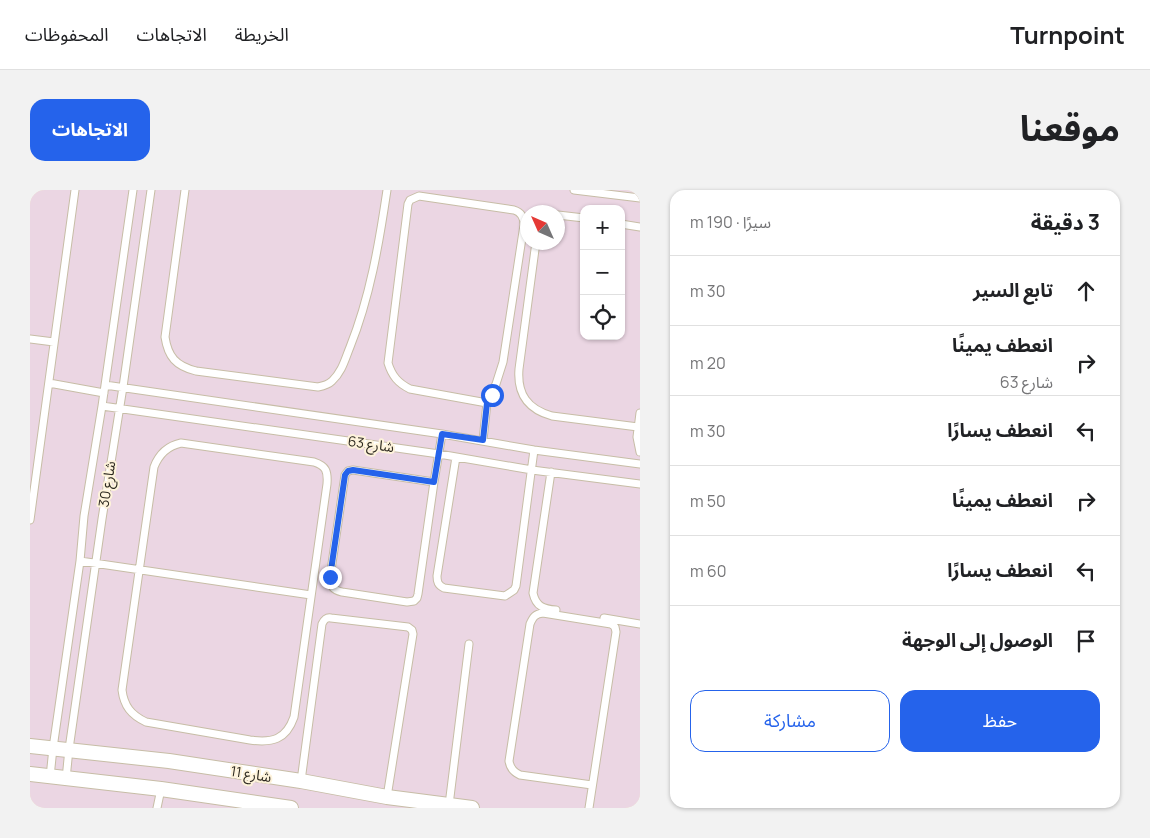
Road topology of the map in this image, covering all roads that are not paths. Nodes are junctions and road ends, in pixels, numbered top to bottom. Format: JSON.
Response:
{"nodes":[{"id":1,"x":74,"y":190,"type":"edge"},
{"id":2,"x":133,"y":190,"type":"edge"},
{"id":3,"x":151,"y":190,"type":"edge"},
{"id":4,"x":185,"y":190,"type":"edge"},
{"id":5,"x":387,"y":190,"type":"edge"},
{"id":6,"x":574,"y":190,"type":"edge"},
{"id":7,"x":640,"y":198,"type":"edge"},
{"id":8,"x":565,"y":216,"type":"edge"},
{"id":9,"x":580,"y":218,"type":"edge"},
{"id":10,"x":625,"y":225,"type":"edge"},
{"id":11,"x":640,"y":227,"type":"edge"},
{"id":12,"x":535,"y":250,"type":"edge"},
{"id":13,"x":30,"y":339,"type":"edge"},
{"id":14,"x":54,"y":342,"type":"junction"},
{"id":15,"x":48,"y":383,"type":"junction"},
{"id":16,"x":123,"y":387,"type":"junction"},
{"id":17,"x":104,"y":389,"type":"junction"},
{"id":18,"x":487,"y":403,"type":"junction"},
{"id":19,"x":102,"y":406,"type":"junction"},
{"id":20,"x":119,"y":408,"type":"junction"},
{"id":21,"x":640,"y":412,"type":"edge"},
{"id":22,"x":638,"y":427,"type":"junction"},
{"id":23,"x":442,"y":434,"type":"junction"},
{"id":24,"x":483,"y":440,"type":"junction"},
{"id":25,"x":534,"y":450,"type":"junction"},
{"id":26,"x":640,"y":452,"type":"edge"},
{"id":27,"x":439,"y":454,"type":"junction"},
{"id":28,"x":456,"y":457,"type":"junction"},
{"id":29,"x":640,"y":464,"type":"edge"},
{"id":30,"x":532,"y":470,"type":"junction"},
{"id":31,"x":551,"y":472,"type":"junction"},
{"id":32,"x":434,"y":482,"type":"junction"},
{"id":33,"x":640,"y":484,"type":"edge"},
{"id":34,"x":30,"y":520,"type":"edge"},
{"id":35,"x":80,"y":562,"type":"junction"},
{"id":36,"x":96,"y":563,"type":"junction"},
{"id":37,"x":140,"y":570,"type":"junction"},
{"id":38,"x":311,"y":595,"type":"junction"},
{"id":39,"x":640,"y":624,"type":"edge"},
{"id":40,"x":469,"y":644,"type":"dead end"},
{"id":41,"x":30,"y":746,"type":"edge"},
{"id":42,"x":53,"y":748,"type":"junction"},
{"id":43,"x":69,"y":750,"type":"junction"},
{"id":44,"x":30,"y":774,"type":"edge"},
{"id":45,"x":50,"y":776,"type":"junction"},
{"id":46,"x":66,"y":779,"type":"junction"},
{"id":47,"x":301,"y":781,"type":"junction"},
{"id":48,"x":592,"y":786,"type":"junction"},
{"id":49,"x":161,"y":790,"type":"junction"},
{"id":50,"x":387,"y":797,"type":"junction"},
{"id":51,"x":448,"y":806,"type":"edge"},
{"id":52,"x":156,"y":808,"type":"edge"},
{"id":53,"x":291,"y":808,"type":"edge"},
{"id":54,"x":472,"y":808,"type":"edge"},
{"id":55,"x":589,"y":808,"type":"edge"}],
"edges":[{"from":1,"to":14,"type":"lane"},
{"from":2,"to":17,"type":"lane","name":"شارع 30"},
{"from":3,"to":16,"type":"lane","name":"شارع 30"},
{"from":4,"to":5,"type":"lane"},
{"from":6,"to":7,"type":"lane"},
{"from":8,"to":9,"type":"lane"},
{"from":10,"to":11,"type":"lane"},
{"from":12,"to":22,"type":"lane"},
{"from":13,"to":14,"type":"lane"},
{"from":14,"to":15,"type":"lane"},
{"from":15,"to":17,"type":"lane","name":"شارع 63"},
{"from":15,"to":34,"type":"lane"},
{"from":16,"to":17,"type":"lane","name":"شارع 63"},
{"from":16,"to":20,"type":"lane","name":"شارع 30"},
{"from":16,"to":23,"type":"lane","name":"شارع 63"},
{"from":17,"to":19,"type":"lane","name":"شارع 30"},
{"from":18,"to":18,"type":"lane"},
{"from":18,"to":24,"type":"lane"},
{"from":19,"to":20,"type":"lane","name":"شارع 63"},
{"from":19,"to":35,"type":"lane","name":"شارع 30"},
{"from":20,"to":27,"type":"lane","name":"شارع 63"},
{"from":20,"to":36,"type":"lane","name":"شارع 30"},
{"from":21,"to":22,"type":"lane"},
{"from":22,"to":26,"type":"lane"},
{"from":23,"to":24,"type":"lane","name":"شارع 63"},
{"from":23,"to":27,"type":"lane"},
{"from":24,"to":25,"type":"lane","name":"شارع 63"},
{"from":25,"to":29,"type":"lane","name":"شارع 63"},
{"from":25,"to":30,"type":"lane"},
{"from":27,"to":28,"type":"lane","name":"شارع 63"},
{"from":27,"to":32,"type":"lane"},
{"from":28,"to":30,"type":"lane","name":"شارع 63"},
{"from":28,"to":30,"type":"lane"},
{"from":30,"to":31,"type":"lane","name":"شارع 63"},
{"from":31,"to":33,"type":"lane","name":"شارع 63"},
{"from":31,"to":39,"type":"lane"},
{"from":32,"to":32,"type":"lane"},
{"from":35,"to":36,"type":"lane"},
{"from":35,"to":42,"type":"lane","name":"شارع 30"},
{"from":36,"to":37,"type":"lane"},
{"from":36,"to":43,"type":"lane","name":"شارع 30"},
{"from":37,"to":38,"type":"lane"},
{"from":37,"to":38,"type":"lane"},
{"from":37,"to":38,"type":"lane"},
{"from":40,"to":51,"type":"lane"},
{"from":41,"to":42,"type":"street","name":"شارع 11"},
{"from":42,"to":43,"type":"street","name":"شارع 11"},
{"from":42,"to":45,"type":"lane","name":"شارع 30"},
{"from":43,"to":46,"type":"lane","name":"شارع 30"},
{"from":43,"to":47,"type":"street","name":"شارع 11"},
{"from":44,"to":45,"type":"street","name":"شارع 11"},
{"from":45,"to":46,"type":"street","name":"شارع 11"},
{"from":46,"to":49,"type":"street","name":"شارع 11"},
{"from":47,"to":50,"type":"street","name":"شارع 11"},
{"from":47,"to":50,"type":"lane"},
{"from":48,"to":48,"type":"lane"},
{"from":48,"to":55,"type":"lane"},
{"from":49,"to":52,"type":"lane"},
{"from":49,"to":53,"type":"street","name":"شارع 11"},
{"from":50,"to":51,"type":"street","name":"شارع 11"},
{"from":51,"to":54,"type":"street","name":"شارع 11"}]}
